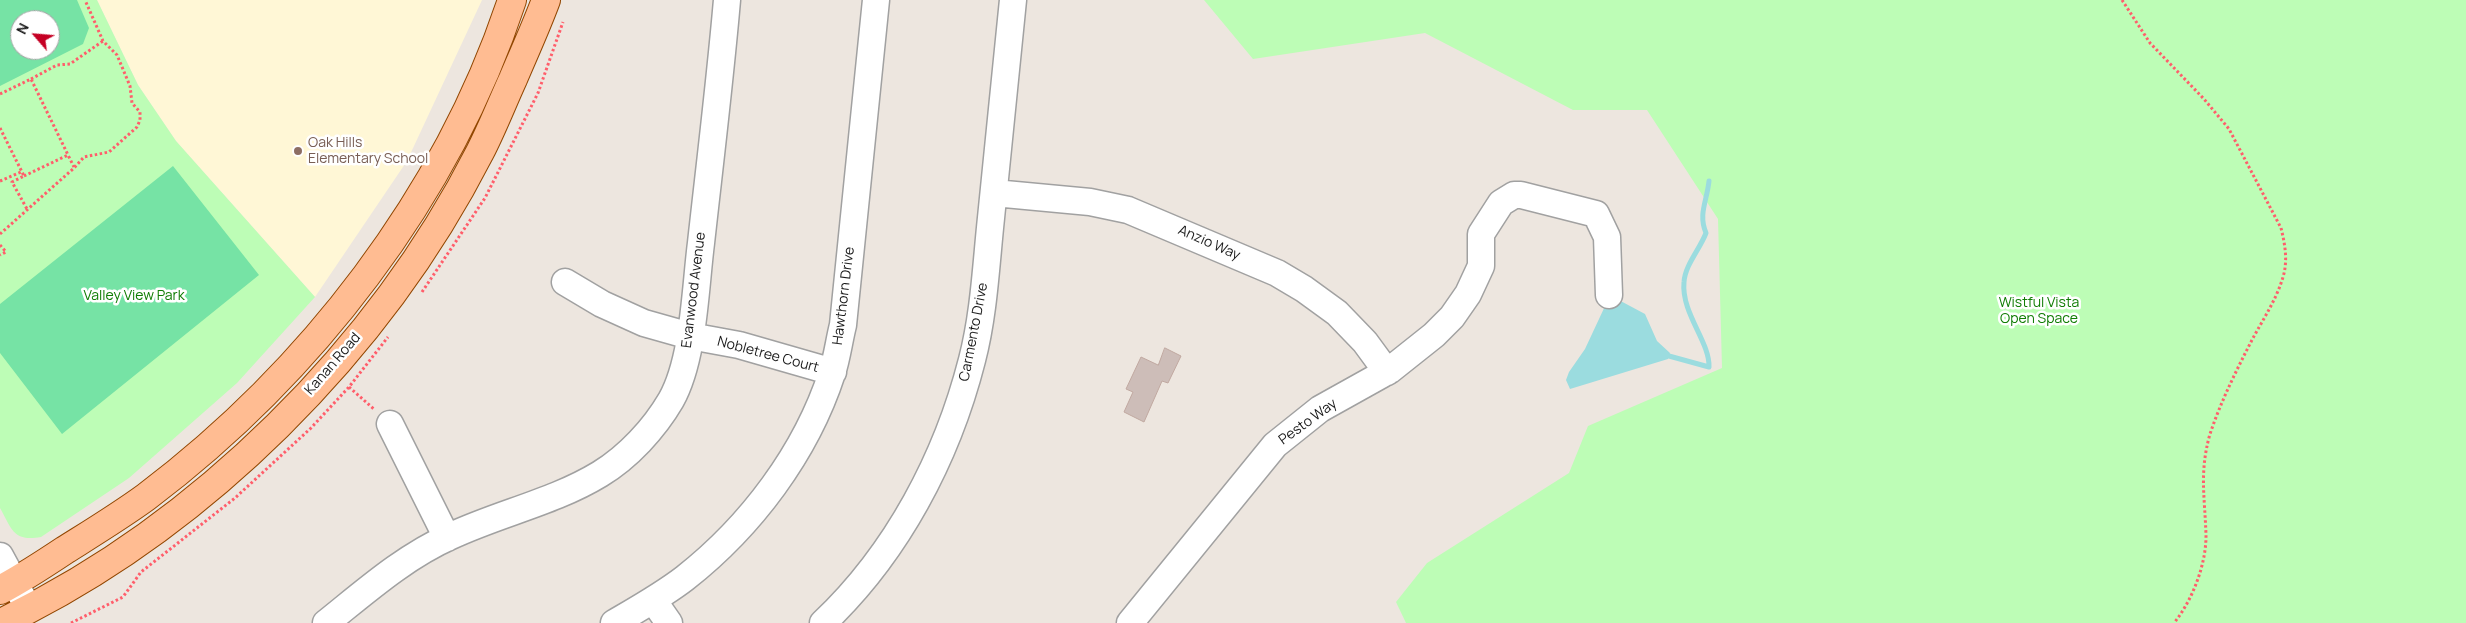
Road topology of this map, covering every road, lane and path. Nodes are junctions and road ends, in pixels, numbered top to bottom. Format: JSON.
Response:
{"nodes":[{"id":1,"x":85,"y":0,"type":"edge"},
{"id":2,"x":512,"y":0,"type":"edge"},
{"id":3,"x":546,"y":0,"type":"edge"},
{"id":4,"x":727,"y":0,"type":"edge"},
{"id":5,"x":876,"y":0,"type":"edge"},
{"id":6,"x":1013,"y":0,"type":"edge"},
{"id":7,"x":2122,"y":0,"type":"edge"},
{"id":8,"x":103,"y":41,"type":"junction"},
{"id":9,"x":31,"y":79,"type":"junction"},
{"id":10,"x":0,"y":94,"type":"edge"},
{"id":11,"x":0,"y":128,"type":"edge"},
{"id":12,"x":68,"y":156,"type":"junction"},
{"id":13,"x":74,"y":168,"type":"junction"},
{"id":14,"x":21,"y":172,"type":"junction"},
{"id":15,"x":24,"y":176,"type":"junction"},
{"id":16,"x":0,"y":181,"type":"edge"},
{"id":17,"x":994,"y":193,"type":"junction"},
{"id":18,"x":27,"y":209,"type":"junction"},
{"id":19,"x":0,"y":234,"type":"edge"},
{"id":20,"x":0,"y":245,"type":"edge"},
{"id":21,"x":0,"y":255,"type":"edge"},
{"id":22,"x":565,"y":282,"type":"dead end"},
{"id":23,"x":1609,"y":295,"type":"dead end"},
{"id":24,"x":690,"y":336,"type":"junction"},
{"id":25,"x":832,"y":372,"type":"junction"},
{"id":26,"x":1387,"y":372,"type":"junction"},
{"id":27,"x":349,"y":387,"type":"dead end"},
{"id":28,"x":390,"y":424,"type":"joint"},
{"id":29,"x":447,"y":538,"type":"junction"},
{"id":30,"x":0,"y":556,"type":"edge"},
{"id":31,"x":7,"y":586,"type":"edge"},
{"id":32,"x":653,"y":600,"type":"junction"},
{"id":33,"x":29,"y":610,"type":"junction"},
{"id":34,"x":1,"y":623,"type":"edge"},
{"id":35,"x":326,"y":623,"type":"edge"},
{"id":36,"x":614,"y":623,"type":"edge"},
{"id":37,"x":669,"y":623,"type":"edge"},
{"id":38,"x":823,"y":623,"type":"edge"},
{"id":39,"x":1130,"y":623,"type":"edge"},
{"id":40,"x":2174,"y":623,"type":"edge"}],
"edges":[{"from":1,"to":8,"type":"path"},
{"from":2,"to":31,"type":"main road"},
{"from":3,"to":33,"type":"main road","name":"Kanan Road"},
{"from":4,"to":24,"type":"street","name":"Evanwood Avenue"},
{"from":5,"to":25,"type":"street","name":"Hawthorn Drive"},
{"from":6,"to":17,"type":"street","name":"Carmento Drive"},
{"from":7,"to":40,"type":"path"},
{"from":8,"to":9,"type":"path"},
{"from":8,"to":13,"type":"path"},
{"from":9,"to":10,"type":"path"},
{"from":9,"to":12,"type":"path"},
{"from":11,"to":14,"type":"path"},
{"from":12,"to":13,"type":"path"},
{"from":12,"to":15,"type":"path"},
{"from":13,"to":18,"type":"path"},
{"from":14,"to":15,"type":"path"},
{"from":14,"to":16,"type":"path"},
{"from":15,"to":18,"type":"path"},
{"from":17,"to":26,"type":"street","name":"Anzio Way"},
{"from":17,"to":38,"type":"street","name":"Carmento Drive"},
{"from":18,"to":19,"type":"path"},
{"from":20,"to":21,"type":"path"},
{"from":22,"to":24,"type":"street","name":"Nobletree Court"},
{"from":23,"to":26,"type":"street","name":"Pesto Way"},
{"from":24,"to":25,"type":"street","name":"Nobletree Court"},
{"from":24,"to":29,"type":"street","name":"Evanwood Avenue"},
{"from":25,"to":32,"type":"street","name":"Hawthorn Drive"},
{"from":26,"to":39,"type":"street","name":"Pesto Way"},
{"from":27,"to":28,"type":"path"},
{"from":28,"to":29,"type":"street"},
{"from":29,"to":35,"type":"street","name":"Evanwood Avenue"},
{"from":30,"to":31,"type":"street"},
{"from":31,"to":33,"type":"street"},
{"from":32,"to":36,"type":"street","name":"Hawthorn Drive"},
{"from":32,"to":37,"type":"street"},
{"from":33,"to":34,"type":"main road","name":"Kanan Road"}]}
